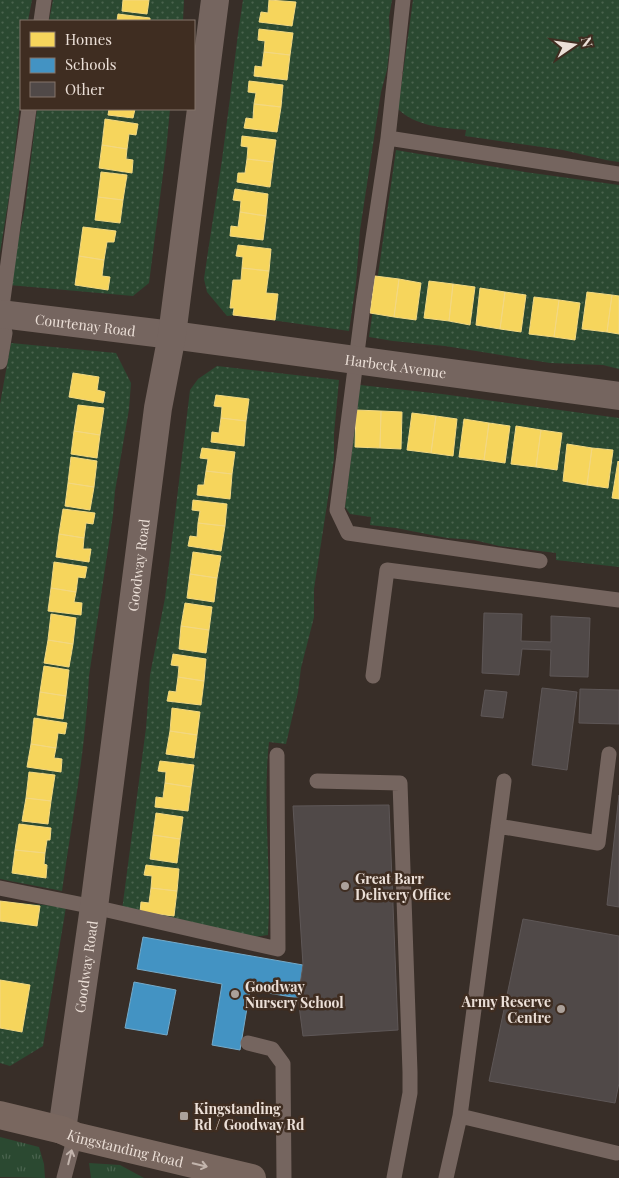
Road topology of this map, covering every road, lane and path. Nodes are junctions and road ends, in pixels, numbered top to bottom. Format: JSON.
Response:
{"nodes":[{"id":1,"x":44,"y":0,"type":"edge"},
{"id":2,"x":215,"y":0,"type":"edge"},
{"id":3,"x":403,"y":0,"type":"edge"},
{"id":4,"x":41,"y":20,"type":"edge"},
{"id":5,"x":29,"y":110,"type":"edge"},
{"id":6,"x":388,"y":138,"type":"junction"},
{"id":7,"x":619,"y":174,"type":"edge"},
{"id":8,"x":0,"y":314,"type":"edge"},
{"id":9,"x":172,"y":334,"type":"junction"},
{"id":10,"x":356,"y":361,"type":"junction"},
{"id":11,"x":0,"y":362,"type":"edge"},
{"id":12,"x":619,"y":396,"type":"edge"},
{"id":13,"x":540,"y":561,"type":"dead end"},
{"id":14,"x":619,"y":600,"type":"edge"},
{"id":15,"x":373,"y":676,"type":"dead end"},
{"id":16,"x":609,"y":754,"type":"dead end"},
{"id":17,"x":276,"y":755,"type":"dead end"},
{"id":18,"x":317,"y":781,"type":"dead end"},
{"id":19,"x":504,"y":781,"type":"dead end"},
{"id":20,"x":498,"y":826,"type":"junction"},
{"id":21,"x":0,"y":888,"type":"edge"},
{"id":22,"x":94,"y":907,"type":"junction"},
{"id":23,"x":248,"y":1043,"type":"dead end"},
{"id":24,"x":0,"y":1115,"type":"edge"},
{"id":25,"x":460,"y":1116,"type":"junction"},
{"id":26,"x":69,"y":1133,"type":"junction"},
{"id":27,"x":616,"y":1154,"type":"dead end"},
{"id":28,"x":64,"y":1178,"type":"edge"},
{"id":29,"x":252,"y":1178,"type":"edge"},
{"id":30,"x":284,"y":1178,"type":"edge"},
{"id":31,"x":394,"y":1178,"type":"edge"},
{"id":32,"x":446,"y":1178,"type":"edge"}],
"edges":[{"from":1,"to":4,"type":"lane"},
{"from":2,"to":9,"type":"street","name":"Goodway Road"},
{"from":3,"to":6,"type":"lane"},
{"from":5,"to":8,"type":"lane"},
{"from":6,"to":7,"type":"lane"},
{"from":6,"to":10,"type":"lane"},
{"from":8,"to":9,"type":"street","name":"Courtenay Road"},
{"from":8,"to":11,"type":"lane"},
{"from":9,"to":10,"type":"street","name":"Harbeck Avenue"},
{"from":9,"to":22,"type":"street","name":"Goodway Road"},
{"from":10,"to":12,"type":"street","name":"Harbeck Avenue"},
{"from":10,"to":13,"type":"lane"},
{"from":14,"to":15,"type":"lane"},
{"from":16,"to":20,"type":"lane"},
{"from":17,"to":22,"type":"lane"},
{"from":18,"to":31,"type":"lane"},
{"from":19,"to":20,"type":"lane"},
{"from":20,"to":25,"type":"lane"},
{"from":21,"to":22,"type":"lane"},
{"from":22,"to":26,"type":"street","name":"Goodway Road"},
{"from":23,"to":30,"type":"lane"},
{"from":24,"to":26,"type":"main road","name":"Kingstanding Road"},
{"from":25,"to":27,"type":"lane"},
{"from":25,"to":32,"type":"lane"},
{"from":28,"to":26,"type":"lane","one_way":true},
{"from":26,"to":29,"type":"main road","name":"Kingstanding Road","one_way":true}]}
